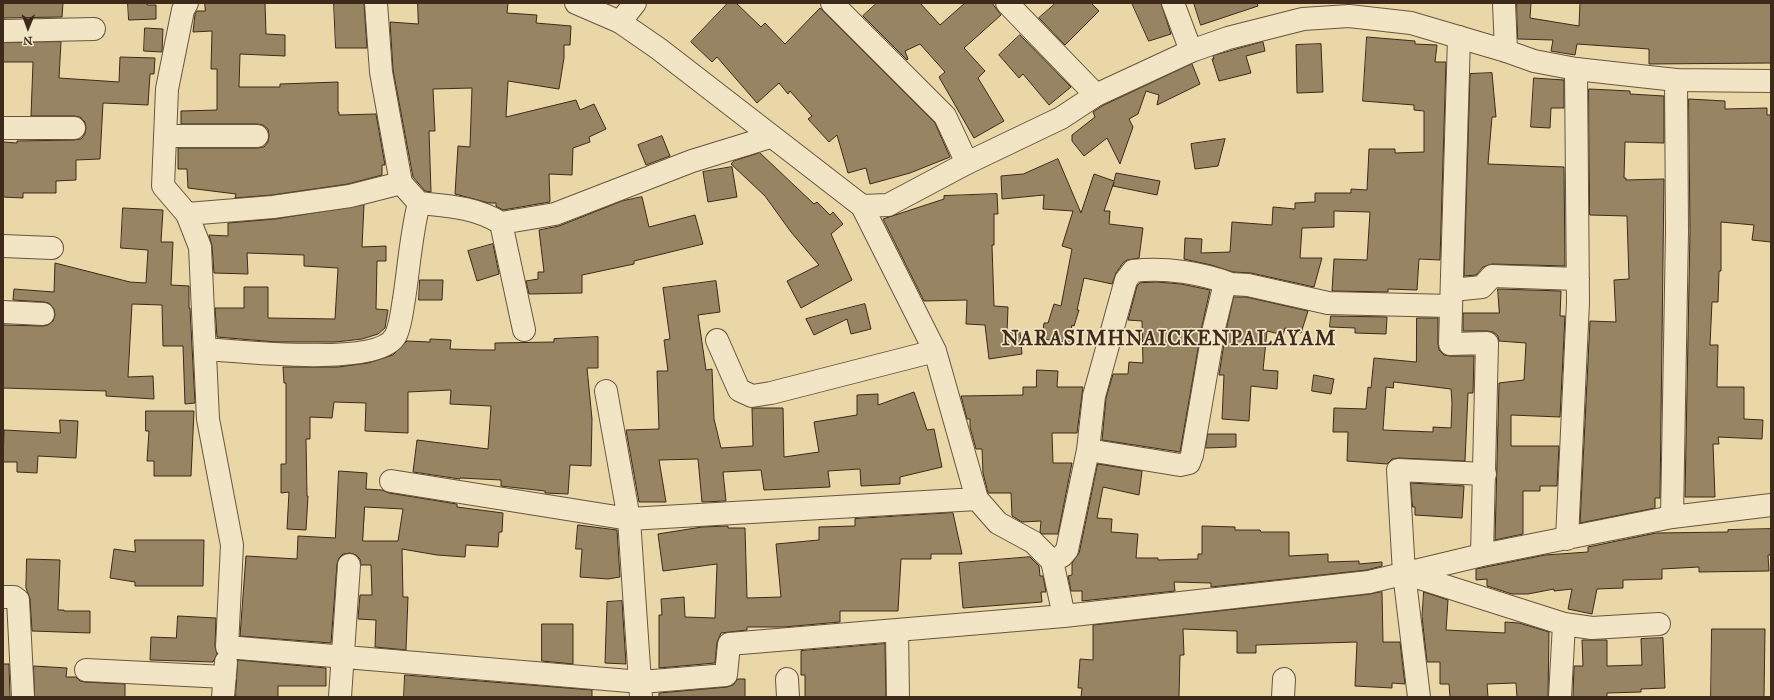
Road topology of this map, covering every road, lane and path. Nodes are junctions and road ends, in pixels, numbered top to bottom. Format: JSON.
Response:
{"nodes":[{"id":1,"x":187,"y":3,"type":"edge"},
{"id":2,"x":376,"y":3,"type":"edge"},
{"id":3,"x":576,"y":3,"type":"edge"},
{"id":4,"x":634,"y":3,"type":"edge"},
{"id":5,"x":832,"y":3,"type":"edge"},
{"id":6,"x":1007,"y":3,"type":"edge"},
{"id":7,"x":1173,"y":3,"type":"edge"},
{"id":8,"x":1504,"y":3,"type":"edge"},
{"id":9,"x":620,"y":22,"type":"junction"},
{"id":10,"x":94,"y":29,"type":"dead end"},
{"id":11,"x":3,"y":31,"type":"edge"},
{"id":12,"x":1459,"y":36,"type":"junction"},
{"id":13,"x":1191,"y":51,"type":"junction"},
{"id":14,"x":1506,"y":51,"type":"junction"},
{"id":15,"x":1576,"y":69,"type":"junction"},
{"id":16,"x":1676,"y":80,"type":"junction"},
{"id":17,"x":1771,"y":81,"type":"edge"},
{"id":18,"x":1096,"y":95,"type":"junction"},
{"id":19,"x":3,"y":128,"type":"edge"},
{"id":20,"x":74,"y":128,"type":"dead end"},
{"id":21,"x":165,"y":136,"type":"junction"},
{"id":22,"x":257,"y":136,"type":"dead end"},
{"id":23,"x":770,"y":137,"type":"junction"},
{"id":24,"x":967,"y":163,"type":"junction"},
{"id":25,"x":401,"y":183,"type":"junction"},
{"id":26,"x":419,"y":203,"type":"junction"},
{"id":27,"x":862,"y":206,"type":"junction"},
{"id":28,"x":187,"y":214,"type":"junction"},
{"id":29,"x":501,"y":223,"type":"junction"},
{"id":30,"x":3,"y":246,"type":"edge"},
{"id":31,"x":52,"y":248,"type":"dead end"},
{"id":32,"x":1578,"y":279,"type":"junction"},
{"id":33,"x":1231,"y":284,"type":"junction"},
{"id":34,"x":1451,"y":298,"type":"junction"},
{"id":35,"x":3,"y":312,"type":"edge"},
{"id":36,"x":43,"y":314,"type":"dead end"},
{"id":37,"x":524,"y":330,"type":"dead end"},
{"id":38,"x":717,"y":340,"type":"dead end"},
{"id":39,"x":204,"y":349,"type":"junction"},
{"id":40,"x":935,"y":351,"type":"junction"},
{"id":41,"x":606,"y":391,"type":"dead end"},
{"id":42,"x":1088,"y":450,"type":"junction"},
{"id":43,"x":1485,"y":474,"type":"junction"},
{"id":44,"x":391,"y":481,"type":"dead end"},
{"id":45,"x":977,"y":499,"type":"junction"},
{"id":46,"x":1771,"y":505,"type":"edge"},
{"id":47,"x":1672,"y":517,"type":"junction"},
{"id":48,"x":629,"y":519,"type":"junction"},
{"id":49,"x":1567,"y":539,"type":"junction"},
{"id":50,"x":1482,"y":555,"type":"junction"},
{"id":51,"x":1052,"y":561,"type":"junction"},
{"id":52,"x":349,"y":565,"type":"dead end"},
{"id":53,"x":1404,"y":573,"type":"junction"},
{"id":54,"x":3,"y":597,"type":"edge"},
{"id":55,"x":1064,"y":616,"type":"junction"},
{"id":56,"x":1564,"y":624,"type":"junction"},
{"id":57,"x":1660,"y":624,"type":"dead end"},
{"id":58,"x":897,"y":630,"type":"junction"},
{"id":59,"x":227,"y":647,"type":"junction"},
{"id":60,"x":344,"y":656,"type":"junction"},
{"id":61,"x":86,"y":670,"type":"dead end"},
{"id":62,"x":224,"y":687,"type":"edge"},
{"id":63,"x":641,"y":689,"type":"edge"},
{"id":64,"x":23,"y":697,"type":"edge"},
{"id":65,"x":340,"y":697,"type":"edge"},
{"id":66,"x":898,"y":697,"type":"edge"},
{"id":67,"x":1419,"y":697,"type":"edge"},
{"id":68,"x":1560,"y":697,"type":"edge"}],
"edges":[{"from":1,"to":21,"type":"street"},
{"from":2,"to":25,"type":"street"},
{"from":3,"to":9,"type":"street"},
{"from":4,"to":9,"type":"street"},
{"from":5,"to":24,"type":"street"},
{"from":6,"to":18,"type":"street"},
{"from":7,"to":13,"type":"street"},
{"from":8,"to":14,"type":"street"},
{"from":9,"to":23,"type":"street"},
{"from":10,"to":11,"type":"street"},
{"from":12,"to":13,"type":"street"},
{"from":12,"to":14,"type":"street"},
{"from":12,"to":34,"type":"street"},
{"from":13,"to":18,"type":"street"},
{"from":14,"to":15,"type":"street"},
{"from":15,"to":16,"type":"street"},
{"from":15,"to":32,"type":"street"},
{"from":16,"to":17,"type":"street"},
{"from":16,"to":47,"type":"street"},
{"from":18,"to":24,"type":"street"},
{"from":19,"to":20,"type":"street"},
{"from":21,"to":22,"type":"street"},
{"from":21,"to":28,"type":"street"},
{"from":23,"to":27,"type":"street"},
{"from":23,"to":29,"type":"street"},
{"from":24,"to":27,"type":"street"},
{"from":25,"to":26,"type":"street"},
{"from":25,"to":28,"type":"street"},
{"from":26,"to":29,"type":"street"},
{"from":26,"to":39,"type":"street"},
{"from":27,"to":40,"type":"street"},
{"from":28,"to":39,"type":"street"},
{"from":29,"to":37,"type":"street"},
{"from":30,"to":31,"type":"street"},
{"from":32,"to":34,"type":"street"},
{"from":32,"to":49,"type":"street"},
{"from":33,"to":34,"type":"street"},
{"from":33,"to":42,"type":"street"},
{"from":33,"to":42,"type":"street"},
{"from":34,"to":43,"type":"street"},
{"from":35,"to":36,"type":"street"},
{"from":38,"to":40,"type":"street"},
{"from":39,"to":59,"type":"street"},
{"from":40,"to":45,"type":"street"},
{"from":41,"to":48,"type":"street"},
{"from":42,"to":51,"type":"street"},
{"from":43,"to":50,"type":"street"},
{"from":43,"to":53,"type":"street"},
{"from":44,"to":48,"type":"street"},
{"from":45,"to":48,"type":"street"},
{"from":45,"to":51,"type":"street"},
{"from":46,"to":47,"type":"street"},
{"from":47,"to":49,"type":"street"},
{"from":48,"to":63,"type":"street"},
{"from":49,"to":50,"type":"street"},
{"from":50,"to":53,"type":"street"},
{"from":51,"to":55,"type":"street"},
{"from":52,"to":60,"type":"street"},
{"from":53,"to":55,"type":"street"},
{"from":53,"to":56,"type":"street"},
{"from":53,"to":67,"type":"street"},
{"from":54,"to":64,"type":"street"},
{"from":55,"to":58,"type":"street"},
{"from":56,"to":57,"type":"street"},
{"from":56,"to":68,"type":"street"},
{"from":58,"to":63,"type":"street"},
{"from":58,"to":66,"type":"street"},
{"from":59,"to":60,"type":"street"},
{"from":59,"to":62,"type":"street"},
{"from":60,"to":63,"type":"street"},
{"from":60,"to":65,"type":"street"},
{"from":61,"to":62,"type":"street"}]}
